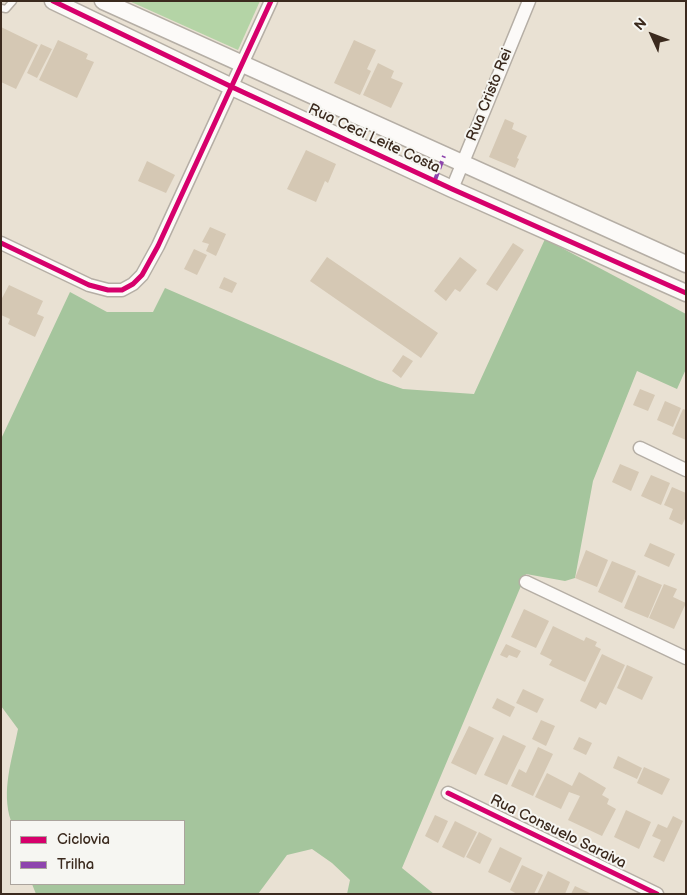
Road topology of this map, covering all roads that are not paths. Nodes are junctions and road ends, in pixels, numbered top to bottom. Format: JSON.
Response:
{"nodes":[{"id":1,"x":13,"y":1,"type":"edge"},
{"id":2,"x":53,"y":1,"type":"edge"},
{"id":3,"x":103,"y":1,"type":"edge"},
{"id":4,"x":271,"y":1,"type":"edge"},
{"id":5,"x":528,"y":1,"type":"edge"},
{"id":6,"x":1,"y":8,"type":"edge"},
{"id":7,"x":242,"y":65,"type":"junction"},
{"id":8,"x":232,"y":87,"type":"junction"},
{"id":9,"x":462,"y":164,"type":"junction"},
{"id":10,"x":452,"y":189,"type":"junction"},
{"id":11,"x":1,"y":243,"type":"edge"},
{"id":12,"x":686,"y":264,"type":"edge"},
{"id":13,"x":686,"y":294,"type":"edge"},
{"id":14,"x":640,"y":448,"type":"dead end"},
{"id":15,"x":686,"y":470,"type":"edge"},
{"id":16,"x":526,"y":582,"type":"dead end"},
{"id":17,"x":686,"y":658,"type":"edge"},
{"id":18,"x":448,"y":793,"type":"dead end"},
{"id":19,"x":657,"y":894,"type":"edge"}],
"edges":[{"from":1,"to":6,"type":"lane"},
{"from":2,"to":8,"type":"street","name":"Rua Ceci Leite Costa"},
{"from":3,"to":7,"type":"street","name":"Rua Ceci Leite Costa"},
{"from":4,"to":7,"type":"street"},
{"from":5,"to":9,"type":"street","name":"Rua Cristo Rei"},
{"from":7,"to":8,"type":"street"},
{"from":7,"to":9,"type":"street","name":"Rua Ceci Leite Costa"},
{"from":8,"to":10,"type":"street","name":"Rua Ceci Leite Costa"},
{"from":8,"to":11,"type":"street"},
{"from":9,"to":10,"type":"street","name":"Rua Cristo Rei"},
{"from":9,"to":12,"type":"street","name":"Rua Ceci Leite Costa"},
{"from":10,"to":13,"type":"street","name":"Rua Ceci Leite Costa"},
{"from":14,"to":15,"type":"street"},
{"from":16,"to":17,"type":"street"},
{"from":18,"to":19,"type":"street","name":"Rua Consuelo Saraiva"}]}
